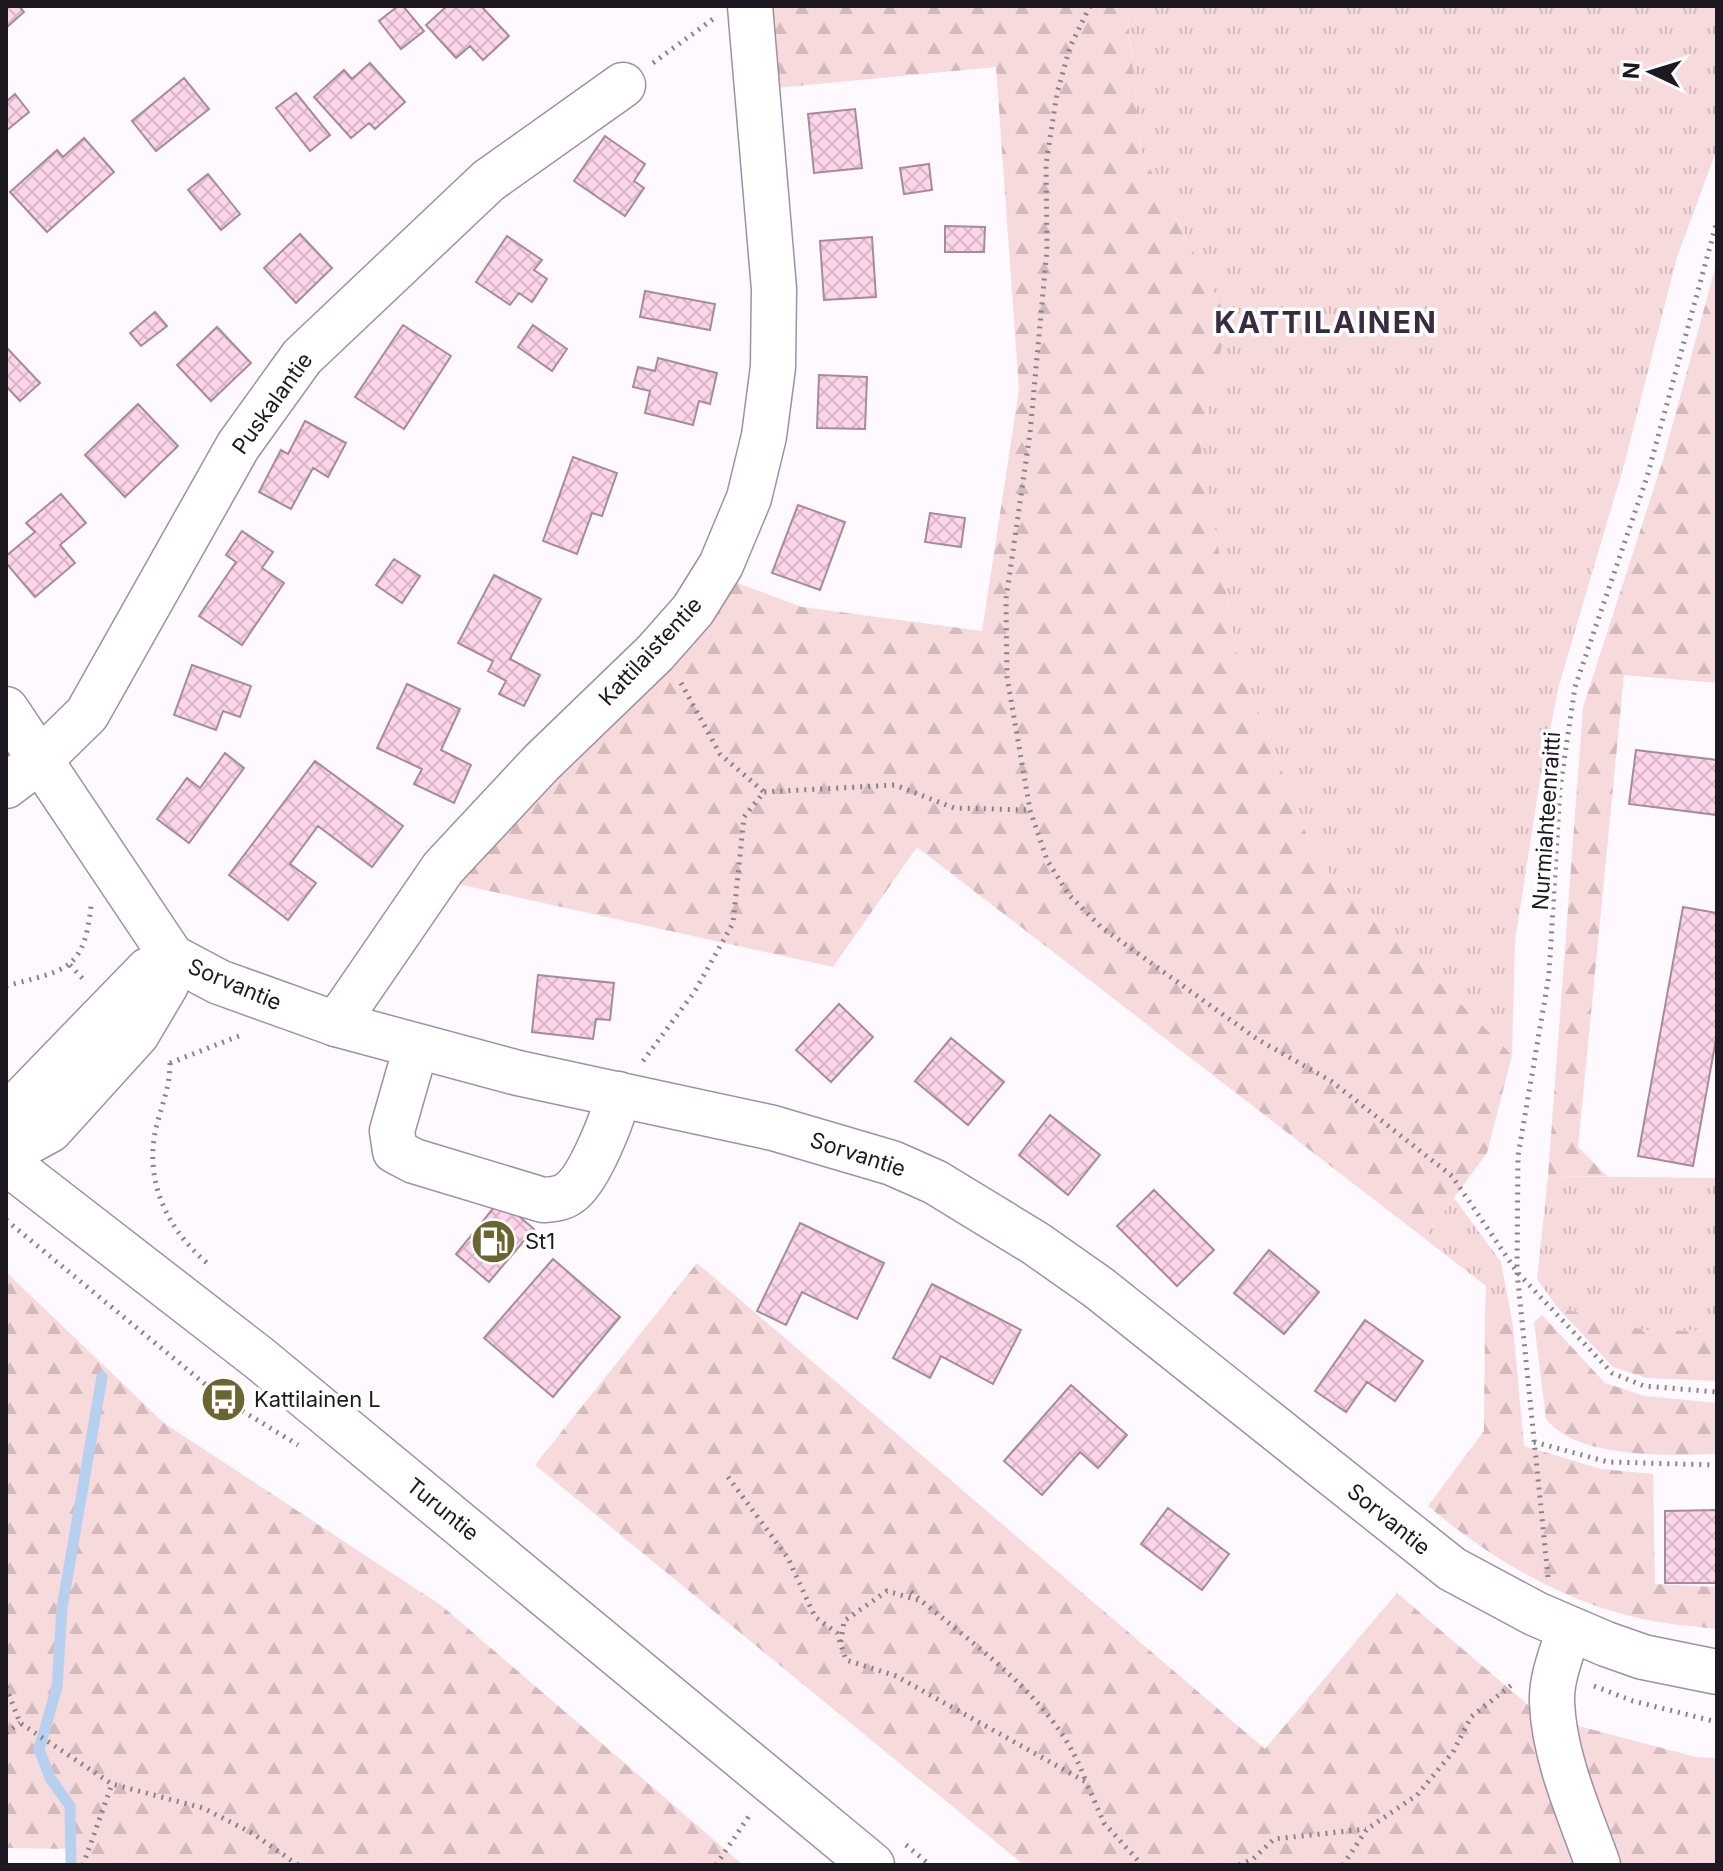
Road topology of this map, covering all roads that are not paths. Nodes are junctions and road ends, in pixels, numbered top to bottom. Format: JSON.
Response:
{"nodes":[{"id":1,"x":734,"y":10,"type":"edge"},
{"id":2,"x":623,"y":85,"type":"road end"},
{"id":3,"x":6,"y":709,"type":"edge"},
{"id":4,"x":23,"y":773,"type":"edge"},
{"id":5,"x":172,"y":957,"type":"junction"},
{"id":6,"x":336,"y":1024,"type":"junction"},
{"id":7,"x":416,"y":1047,"type":"junction"},
{"id":8,"x":618,"y":1094,"type":"junction"},
{"id":9,"x":6,"y":1140,"type":"edge"},
{"id":10,"x":6,"y":1154,"type":"edge"},
{"id":11,"x":6,"y":1162,"type":"edge"},
{"id":12,"x":1554,"y":1637,"type":"junction"},
{"id":13,"x":1717,"y":1672,"type":"edge"},
{"id":14,"x":884,"y":1851,"type":"edge"},
{"id":15,"x":1598,"y":1865,"type":"edge"}],
"edges":[{"from":1,"to":6,"type":"main road","name":"Kattilaistentie"},
{"from":2,"to":4,"type":"main road","name":"Puskalantie"},
{"from":3,"to":4,"type":"main road","name":"Sorvantie"},
{"from":4,"to":5,"type":"main road","name":"Sorvantie"},
{"from":5,"to":6,"type":"main road","name":"Sorvantie"},
{"from":5,"to":9,"type":"main road"},
{"from":5,"to":10,"type":"main road"},
{"from":6,"to":7,"type":"main road","name":"Sorvantie"},
{"from":7,"to":8,"type":"main road","name":"Sorvantie"},
{"from":7,"to":8,"type":"main road"},
{"from":8,"to":12,"type":"main road","name":"Sorvantie"},
{"from":11,"to":14,"type":"main road","name":"Turuntie"},
{"from":12,"to":13,"type":"main road","name":"Sorvantie"},
{"from":12,"to":15,"type":"main road"}]}
